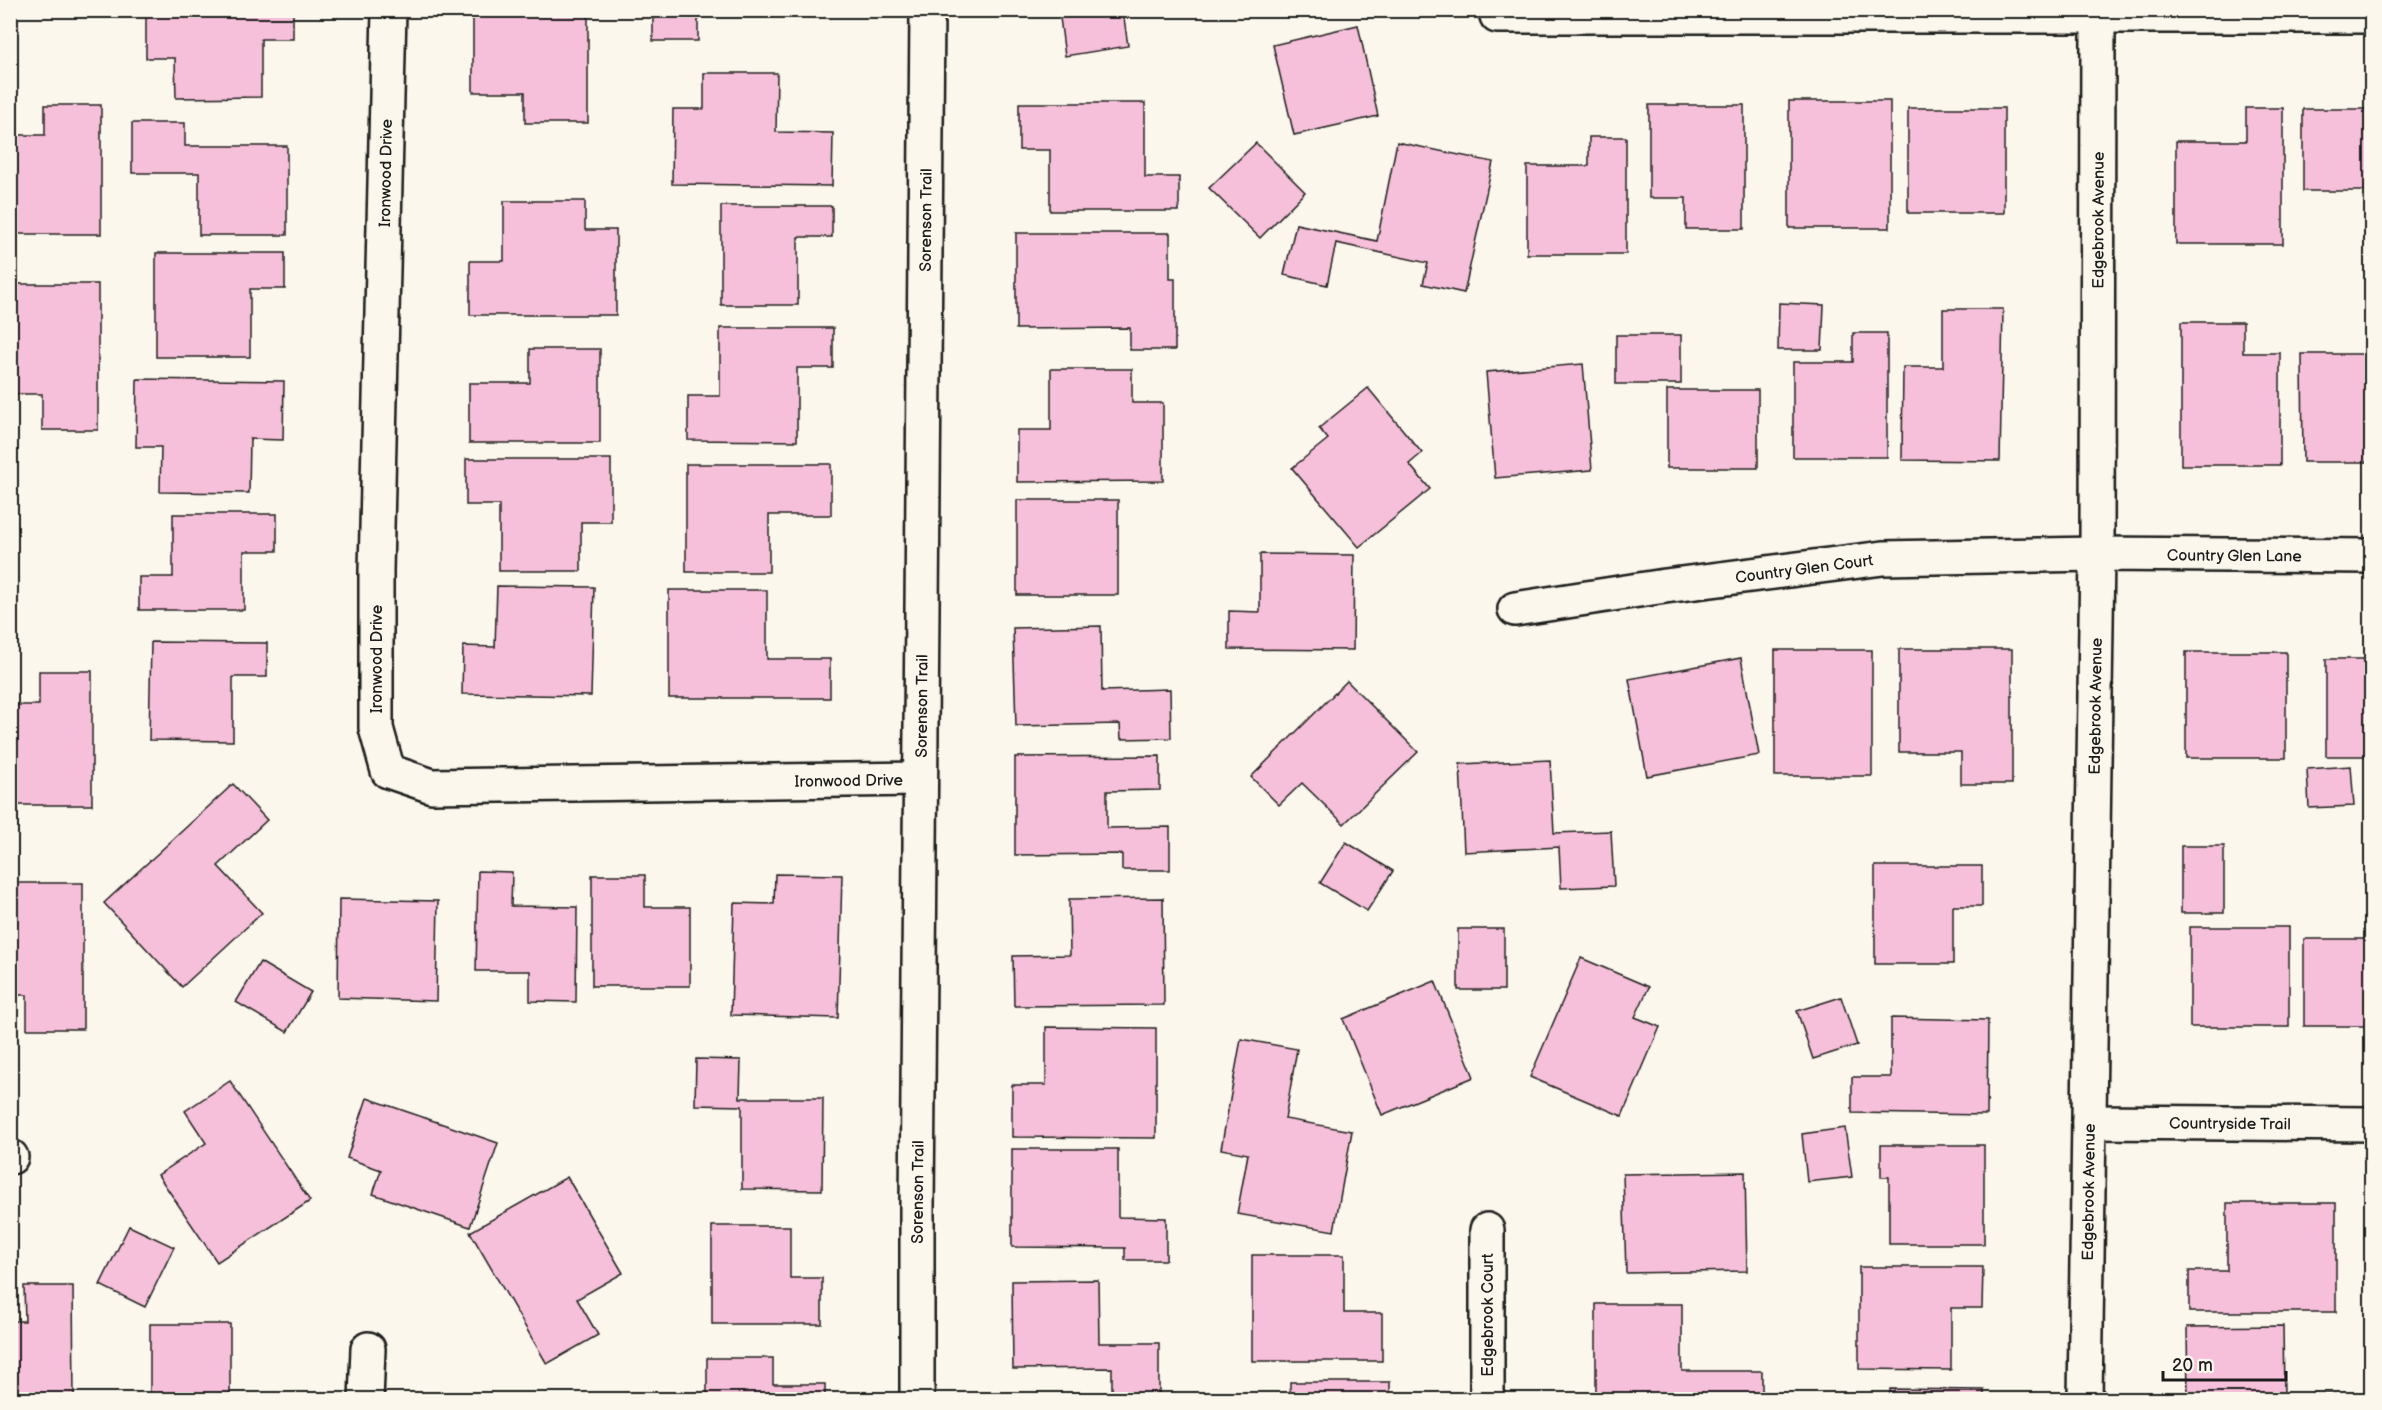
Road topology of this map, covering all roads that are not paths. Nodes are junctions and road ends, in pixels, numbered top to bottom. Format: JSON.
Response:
{"nodes":[{"id":1,"x":389,"y":10,"type":"edge"},
{"id":2,"x":927,"y":10,"type":"edge"},
{"id":3,"x":2098,"y":12,"type":"edge"},
{"id":4,"x":1497,"y":15,"type":"dead end"},
{"id":5,"x":2372,"y":16,"type":"edge"},
{"id":6,"x":2097,"y":554,"type":"junction"},
{"id":7,"x":2372,"y":556,"type":"edge"},
{"id":8,"x":1515,"y":609,"type":"dead end"},
{"id":9,"x":920,"y":779,"type":"junction"},
{"id":10,"x":2089,"y":1122,"type":"junction"},
{"id":11,"x":2372,"y":1124,"type":"edge"},
{"id":12,"x":1487,"y":1230,"type":"dead end"},
{"id":13,"x":368,"y":1350,"type":"dead end"},
{"id":14,"x":366,"y":1400,"type":"edge"},
{"id":15,"x":917,"y":1400,"type":"edge"},
{"id":16,"x":1487,"y":1400,"type":"edge"},
{"id":17,"x":2085,"y":1400,"type":"edge"}],
"edges":[{"from":1,"to":9,"type":"street","name":"Ironwood Drive"},
{"from":2,"to":9,"type":"street","name":"Sorenson Trail"},
{"from":3,"to":4,"type":"street"},
{"from":3,"to":5,"type":"street"},
{"from":3,"to":6,"type":"street","name":"Edgebrook Avenue"},
{"from":6,"to":7,"type":"street","name":"Country Glen Lane"},
{"from":6,"to":8,"type":"street","name":"Country Glen Court"},
{"from":6,"to":10,"type":"street","name":"Edgebrook Avenue"},
{"from":9,"to":15,"type":"street","name":"Sorenson Trail"},
{"from":10,"to":11,"type":"street","name":"Countryside Trail"},
{"from":10,"to":17,"type":"street","name":"Edgebrook Avenue"},
{"from":12,"to":16,"type":"street","name":"Edgebrook Court"},
{"from":13,"to":14,"type":"street"}]}
